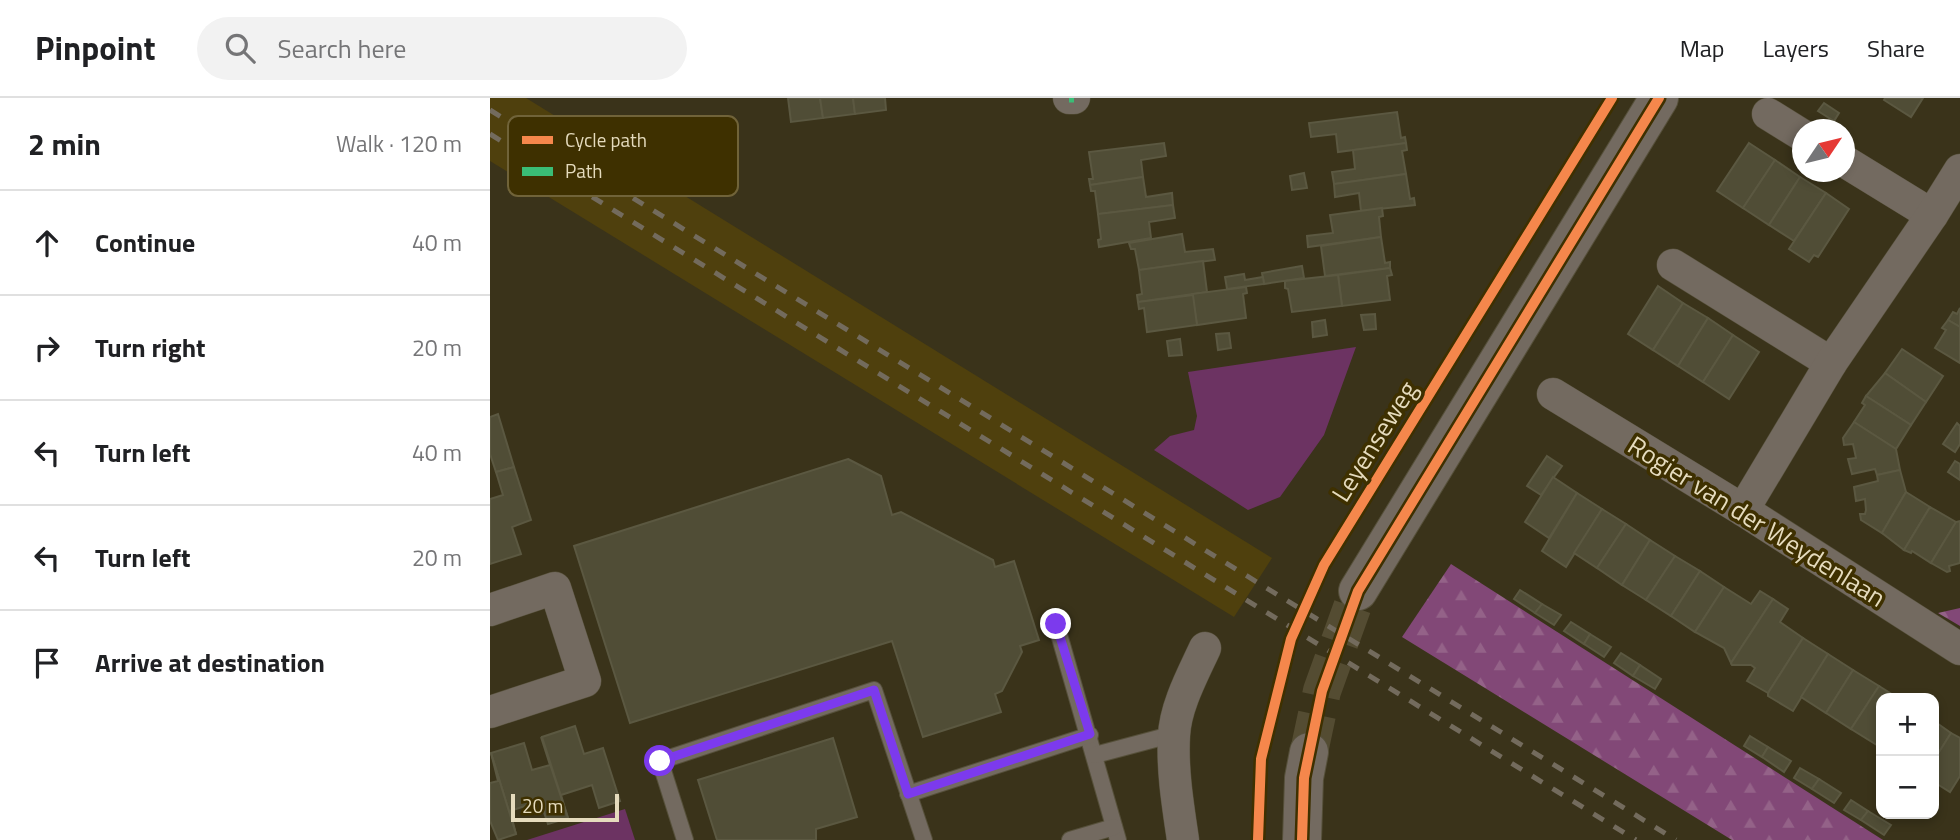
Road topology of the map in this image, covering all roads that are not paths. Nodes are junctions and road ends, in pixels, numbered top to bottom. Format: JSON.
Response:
{"nodes":[{"id":1,"x":1659,"y":98,"type":"edge"},
{"id":2,"x":1768,"y":114,"type":"dead end"},
{"id":3,"x":1792,"y":129,"type":"edge"},
{"id":4,"x":1855,"y":168,"type":"edge"},
{"id":5,"x":1960,"y":170,"type":"edge"},
{"id":6,"x":1932,"y":215,"type":"junction"},
{"id":7,"x":1673,"y":265,"type":"dead end"},
{"id":8,"x":1831,"y":363,"type":"junction"},
{"id":9,"x":1553,"y":394,"type":"dead end"},
{"id":10,"x":1743,"y":510,"type":"junction"},
{"id":11,"x":1358,"y":591,"type":"tunnel mouth"},
{"id":12,"x":490,"y":610,"type":"edge"},
{"id":13,"x":1056,"y":624,"type":"dead end"},
{"id":14,"x":1205,"y":648,"type":"dead end"},
{"id":15,"x":1960,"y":649,"type":"edge"},
{"id":16,"x":490,"y":712,"type":"edge"},
{"id":17,"x":1090,"y":734,"type":"junction"},
{"id":18,"x":1174,"y":734,"type":"junction"},
{"id":19,"x":1309,"y":752,"type":"tunnel mouth"},
{"id":20,"x":1095,"y":755,"type":"junction"},
{"id":21,"x":908,"y":794,"type":"junction"},
{"id":22,"x":1116,"y":833,"type":"edge"},
{"id":23,"x":685,"y":840,"type":"edge"},
{"id":24,"x":924,"y":840,"type":"edge"},
{"id":25,"x":1070,"y":840,"type":"edge"},
{"id":26,"x":1183,"y":840,"type":"edge"},
{"id":27,"x":1302,"y":840,"type":"edge"}],
"edges":[{"from":1,"to":11,"type":"street"},
{"from":2,"to":3,"type":"street"},
{"from":4,"to":6,"type":"street"},
{"from":5,"to":6,"type":"street"},
{"from":6,"to":8,"type":"street"},
{"from":7,"to":8,"type":"street"},
{"from":8,"to":10,"type":"street"},
{"from":9,"to":10,"type":"street","name":"Rogier van der Weydenlaan"},
{"from":10,"to":15,"type":"street","name":"Rogier van der Weydenlaan"},
{"from":12,"to":16,"type":"street"},
{"from":13,"to":17,"type":"lane"},
{"from":14,"to":18,"type":"street"},
{"from":17,"to":20,"type":"lane"},
{"from":17,"to":21,"type":"lane"},
{"from":18,"to":20,"type":"lane"},
{"from":18,"to":26,"type":"street"},
{"from":19,"to":27,"type":"street"},
{"from":20,"to":22,"type":"lane"},
{"from":21,"to":23,"type":"lane"},
{"from":21,"to":24,"type":"lane"},
{"from":22,"to":25,"type":"lane"}]}
